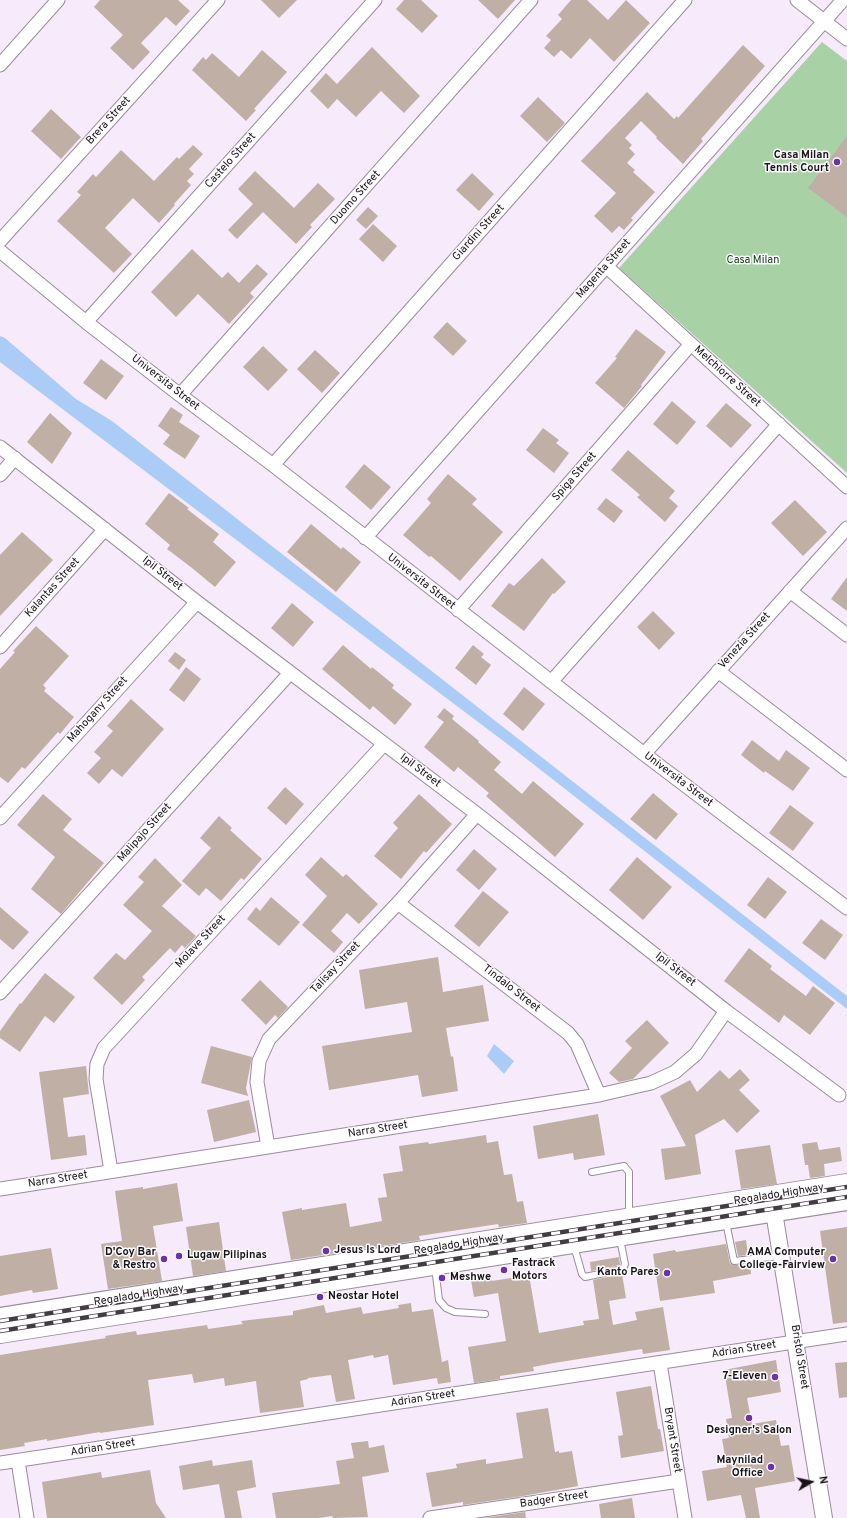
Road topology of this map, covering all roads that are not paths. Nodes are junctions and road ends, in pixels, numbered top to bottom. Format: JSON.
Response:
{"nodes":[{"id":1,"x":58,"y":0,"type":"edge"},
{"id":2,"x":218,"y":0,"type":"edge"},
{"id":3,"x":375,"y":0,"type":"edge"},
{"id":4,"x":531,"y":0,"type":"edge"},
{"id":5,"x":685,"y":0,"type":"edge"},
{"id":6,"x":797,"y":0,"type":"edge"},
{"id":7,"x":843,"y":0,"type":"edge"},
{"id":8,"x":824,"y":21,"type":"junction"},
{"id":9,"x":847,"y":39,"type":"edge"},
{"id":10,"x":0,"y":65,"type":"edge"},
{"id":11,"x":0,"y":241,"type":"edge"},
{"id":12,"x":0,"y":251,"type":"edge"},
{"id":13,"x":607,"y":267,"type":"junction"},
{"id":14,"x":86,"y":322,"type":"junction"},
{"id":15,"x":691,"y":344,"type":"junction"},
{"id":16,"x":180,"y":395,"type":"junction"},
{"id":17,"x":779,"y":424,"type":"junction"},
{"id":18,"x":0,"y":447,"type":"edge"},
{"id":19,"x":15,"y":458,"type":"junction"},
{"id":20,"x":273,"y":465,"type":"junction"},
{"id":21,"x":0,"y":475,"type":"edge"},
{"id":22,"x":847,"y":487,"type":"edge"},
{"id":23,"x":847,"y":528,"type":"edge"},
{"id":24,"x":106,"y":529,"type":"junction"},
{"id":25,"x":364,"y":538,"type":"junction"},
{"id":26,"x":790,"y":591,"type":"junction"},
{"id":27,"x":197,"y":602,"type":"junction"},
{"id":28,"x":458,"y":610,"type":"junction"},
{"id":29,"x":847,"y":635,"type":"edge"},
{"id":30,"x":0,"y":647,"type":"edge"},
{"id":31,"x":718,"y":671,"type":"junction"},
{"id":32,"x":290,"y":672,"type":"junction"},
{"id":33,"x":551,"y":682,"type":"junction"},
{"id":34,"x":384,"y":744,"type":"junction"},
{"id":35,"x":644,"y":754,"type":"junction"},
{"id":36,"x":847,"y":770,"type":"edge"},
{"id":37,"x":477,"y":814,"type":"junction"},
{"id":38,"x":0,"y":818,"type":"edge"},
{"id":39,"x":398,"y":902,"type":"junction"},
{"id":40,"x":847,"y":908,"type":"edge"},
{"id":41,"x":0,"y":992,"type":"edge"},
{"id":42,"x":726,"y":1011,"type":"junction"},
{"id":43,"x":599,"y":1095,"type":"junction"},
{"id":44,"x":839,"y":1095,"type":"dead end"},
{"id":45,"x":268,"y":1147,"type":"junction"},
{"id":46,"x":111,"y":1171,"type":"junction"},
{"id":47,"x":592,"y":1172,"type":"dead end"},
{"id":48,"x":847,"y":1184,"type":"edge"},
{"id":49,"x":0,"y":1189,"type":"edge"},
{"id":50,"x":847,"y":1200,"type":"edge"},
{"id":51,"x":773,"y":1204,"type":"junction"},
{"id":52,"x":726,"y":1219,"type":"junction"},
{"id":53,"x":620,"y":1226,"type":"junction"},
{"id":54,"x":572,"y":1235,"type":"junction"},
{"id":55,"x":782,"y":1256,"type":"junction"},
{"id":56,"x":433,"y":1257,"type":"junction"},
{"id":57,"x":485,"y":1314,"type":"dead end"},
{"id":58,"x":0,"y":1318,"type":"edge"},
{"id":59,"x":0,"y":1333,"type":"edge"},
{"id":60,"x":847,"y":1334,"type":"edge"},
{"id":61,"x":797,"y":1342,"type":"junction"},
{"id":62,"x":660,"y":1363,"type":"junction"},
{"id":63,"x":18,"y":1461,"type":"junction"},
{"id":64,"x":0,"y":1464,"type":"edge"},
{"id":65,"x":679,"y":1481,"type":"junction"},
{"id":66,"x":27,"y":1518,"type":"edge"},
{"id":67,"x":430,"y":1518,"type":"edge"},
{"id":68,"x":685,"y":1518,"type":"edge"},
{"id":69,"x":824,"y":1518,"type":"edge"}],
"edges":[{"from":1,"to":10,"type":"street"},
{"from":2,"to":11,"type":"street","name":"Brera Street"},
{"from":3,"to":14,"type":"street","name":"Castelo Street"},
{"from":4,"to":16,"type":"street","name":"Duomo Street"},
{"from":5,"to":20,"type":"street","name":"Giardini Street"},
{"from":6,"to":8,"type":"street"},
{"from":7,"to":8,"type":"street","name":"Magenta Street"},
{"from":8,"to":9,"type":"street"},
{"from":8,"to":13,"type":"street","name":"Magenta Street"},
{"from":12,"to":14,"type":"street","name":"Universita Street"},
{"from":13,"to":15,"type":"street","name":"Melchiorre Street"},
{"from":13,"to":25,"type":"street","name":"Magenta Street"},
{"from":14,"to":16,"type":"street","name":"Universita Street"},
{"from":15,"to":17,"type":"street","name":"Melchiorre Street"},
{"from":15,"to":28,"type":"street","name":"Spiga Street"},
{"from":16,"to":20,"type":"street","name":"Universita Street"},
{"from":17,"to":22,"type":"street","name":"Melchiorre Street"},
{"from":17,"to":33,"type":"street"},
{"from":18,"to":19,"type":"street","name":"Ipil Street"},
{"from":19,"to":21,"type":"street"},
{"from":19,"to":24,"type":"street","name":"Ipil Street"},
{"from":20,"to":25,"type":"street","name":"Universita Street"},
{"from":23,"to":26,"type":"street","name":"Venezia Street"},
{"from":24,"to":27,"type":"street","name":"Ipil Street"},
{"from":24,"to":30,"type":"street","name":"Kalantas Street"},
{"from":25,"to":28,"type":"street","name":"Universita Street"},
{"from":26,"to":29,"type":"street"},
{"from":26,"to":31,"type":"street","name":"Venezia Street"},
{"from":27,"to":32,"type":"street","name":"Ipil Street"},
{"from":27,"to":38,"type":"street","name":"Mahogany Street"},
{"from":28,"to":33,"type":"street","name":"Universita Street"},
{"from":31,"to":35,"type":"street","name":"Venezia Street"},
{"from":31,"to":36,"type":"street"},
{"from":32,"to":34,"type":"street","name":"Ipil Street"},
{"from":32,"to":41,"type":"street","name":"Malipajo Street"},
{"from":33,"to":35,"type":"street","name":"Universita Street"},
{"from":34,"to":37,"type":"street","name":"Ipil Street"},
{"from":34,"to":46,"type":"street","name":"Molave Street"},
{"from":35,"to":40,"type":"street","name":"Universita Street"},
{"from":37,"to":39,"type":"street","name":"Talisay Street"},
{"from":37,"to":42,"type":"street","name":"Ipil Street"},
{"from":39,"to":43,"type":"street","name":"Tindalo Street"},
{"from":39,"to":45,"type":"street","name":"Talisay Street"},
{"from":42,"to":43,"type":"street","name":"Narra Street"},
{"from":42,"to":44,"type":"street","name":"Ipil Street"},
{"from":43,"to":45,"type":"street","name":"Narra Street"},
{"from":45,"to":46,"type":"street","name":"Narra Street"},
{"from":46,"to":49,"type":"street","name":"Narra Street"},
{"from":47,"to":53,"type":"lane"},
{"from":48,"to":51,"type":"main road","name":"Regalado Highway"},
{"from":50,"to":51,"type":"main road","name":"Regalado Highway"},
{"from":51,"to":52,"type":"main road","name":"Regalado Highway"},
{"from":51,"to":53,"type":"main road","name":"Regalado Highway"},
{"from":51,"to":55,"type":"street","name":"Bristol Street"},
{"from":52,"to":53,"type":"main road","name":"Regalado Highway"},
{"from":52,"to":55,"type":"lane"},
{"from":53,"to":54,"type":"main road","name":"Regalado Highway"},
{"from":53,"to":54,"type":"lane"},
{"from":54,"to":56,"type":"main road","name":"Regalado Highway"},
{"from":55,"to":61,"type":"street","name":"Bristol Street"},
{"from":56,"to":57,"type":"lane"},
{"from":56,"to":58,"type":"main road","name":"Regalado Highway"},
{"from":56,"to":59,"type":"main road","name":"Regalado Highway"},
{"from":60,"to":61,"type":"street","name":"Adrian Street"},
{"from":61,"to":62,"type":"street","name":"Adrian Street"},
{"from":61,"to":69,"type":"street","name":"Bristol Street"},
{"from":62,"to":63,"type":"street","name":"Adrian Street"},
{"from":62,"to":65,"type":"street","name":"Bryant Street"},
{"from":63,"to":64,"type":"street","name":"Adrian Street"},
{"from":63,"to":66,"type":"street"},
{"from":65,"to":67,"type":"street","name":"Badger Street"},
{"from":65,"to":68,"type":"street","name":"Bryant Street"}]}
